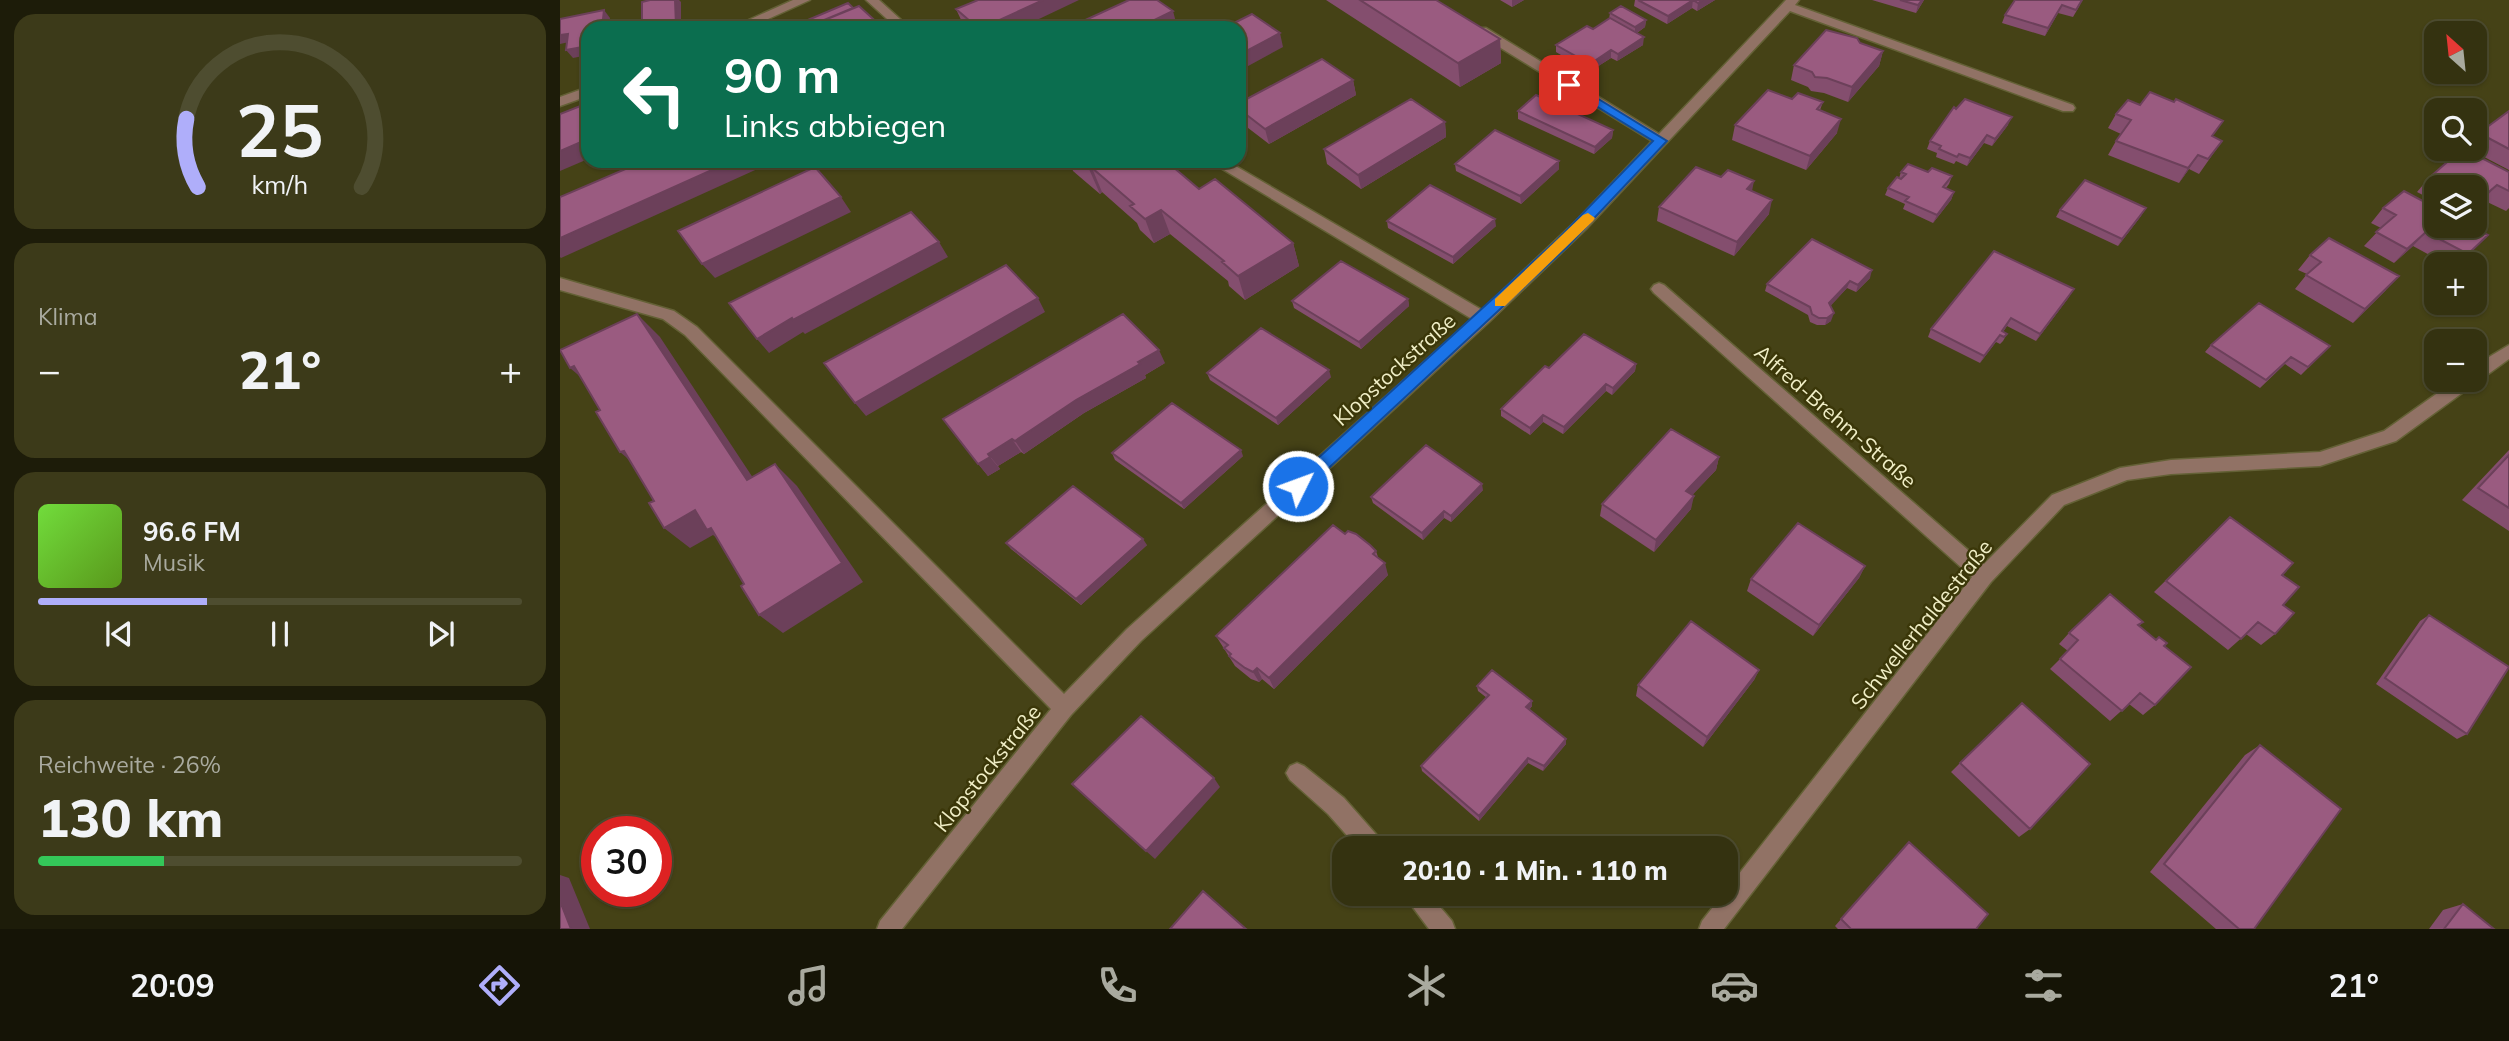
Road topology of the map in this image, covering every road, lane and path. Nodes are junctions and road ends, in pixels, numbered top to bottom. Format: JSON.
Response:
{"nodes":[{"id":1,"x":804,"y":0,"type":"edge"},
{"id":2,"x":873,"y":0,"type":"edge"},
{"id":3,"x":1791,"y":3,"type":"edge"},
{"id":4,"x":754,"y":21,"type":"edge"},
{"id":5,"x":896,"y":21,"type":"edge"},
{"id":6,"x":1466,"y":21,"type":"edge"},
{"id":7,"x":581,"y":94,"type":"edge"},
{"id":8,"x":560,"y":102,"type":"edge"},
{"id":9,"x":2068,"y":108,"type":"dead end"},
{"id":10,"x":1661,"y":141,"type":"junction"},
{"id":11,"x":1228,"y":168,"type":"edge"},
{"id":12,"x":560,"y":284,"type":"edge"},
{"id":13,"x":1659,"y":289,"type":"dead end"},
{"id":14,"x":1483,"y":318,"type":"junction"},
{"id":15,"x":2509,"y":351,"type":"edge"},
{"id":16,"x":2487,"y":366,"type":"edge"},
{"id":17,"x":2451,"y":392,"type":"edge"},
{"id":18,"x":1984,"y":576,"type":"junction"},
{"id":19,"x":1064,"y":708,"type":"junction"},
{"id":20,"x":1297,"y":773,"type":"dead end"},
{"id":21,"x":1363,"y":836,"type":"edge"},
{"id":22,"x":1424,"y":906,"type":"edge"},
{"id":23,"x":888,"y":929,"type":"edge"},
{"id":24,"x":1444,"y":929,"type":"edge"},
{"id":25,"x":1710,"y":929,"type":"edge"}],
"edges":[{"from":1,"to":4,"type":"street"},
{"from":2,"to":5,"type":"street"},
{"from":3,"to":9,"type":"street"},
{"from":3,"to":10,"type":"street","name":"Klopstockstraße"},
{"from":6,"to":10,"type":"street"},
{"from":7,"to":8,"type":"street"},
{"from":10,"to":14,"type":"street","name":"Klopstockstraße"},
{"from":11,"to":14,"type":"street"},
{"from":12,"to":19,"type":"street"},
{"from":13,"to":18,"type":"street","name":"Alfred-Brehm-Straße"},
{"from":14,"to":19,"type":"street","name":"Klopstockstraße"},
{"from":15,"to":16,"type":"street"},
{"from":17,"to":18,"type":"street","name":"Schwellerhaldestraße"},
{"from":18,"to":25,"type":"street","name":"Schwellerhaldestraße"},
{"from":19,"to":23,"type":"street","name":"Klopstockstraße"},
{"from":20,"to":21,"type":"street"},
{"from":22,"to":24,"type":"street"}]}
